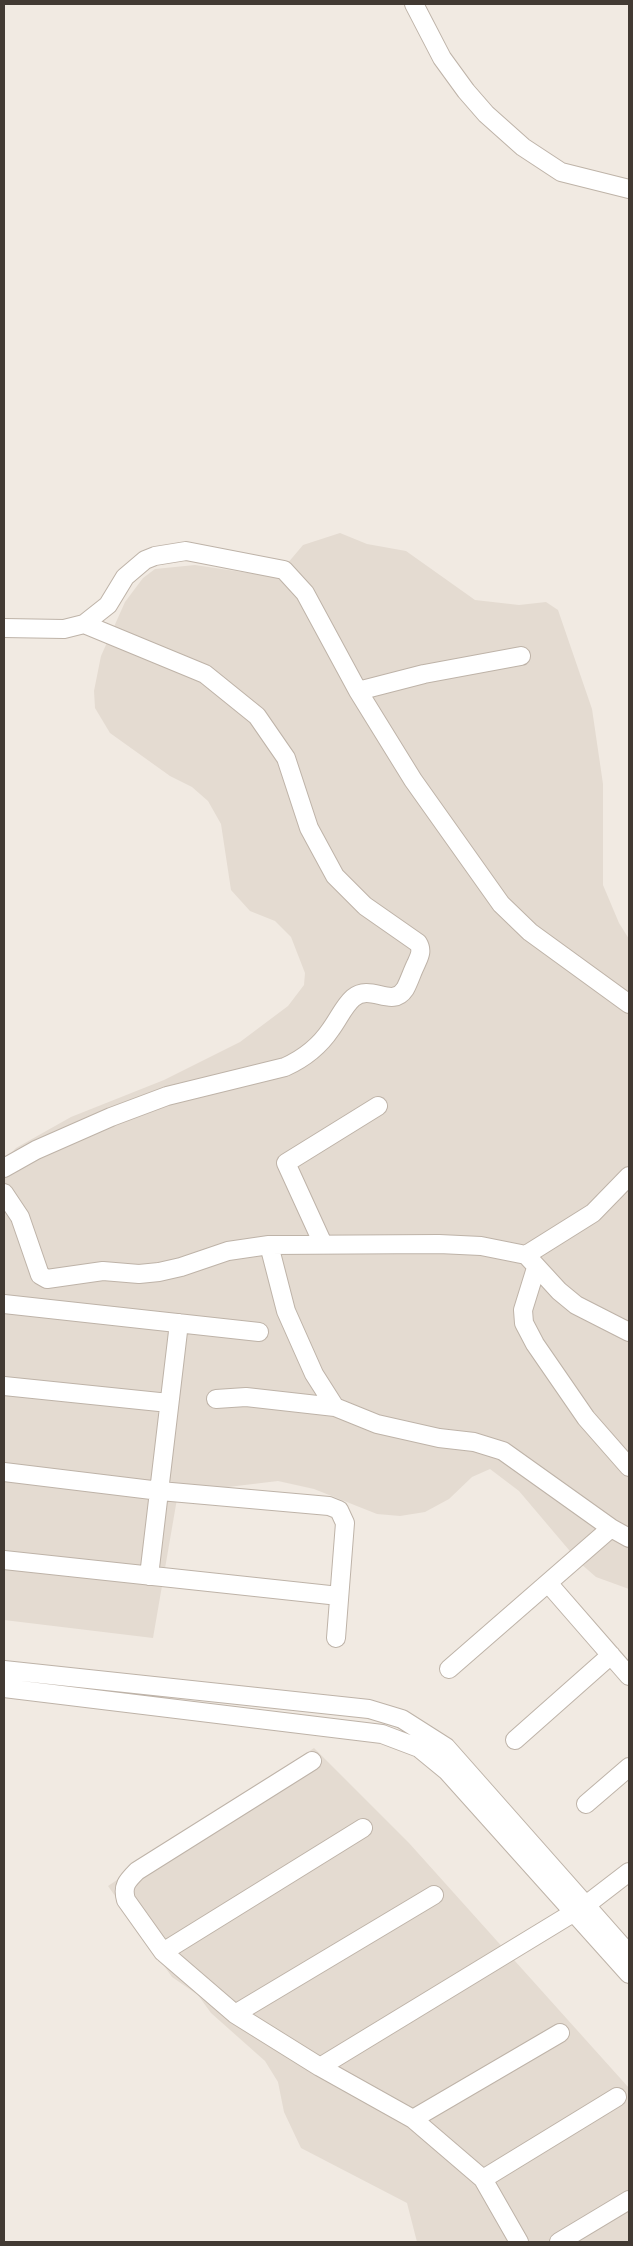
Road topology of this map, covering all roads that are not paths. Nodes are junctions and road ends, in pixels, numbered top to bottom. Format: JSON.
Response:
{"nodes":[{"id":1,"x":414,"y":4,"type":"edge"},
{"id":2,"x":629,"y":189,"type":"edge"},
{"id":3,"x":84,"y":624,"type":"junction"},
{"id":4,"x":4,"y":628,"type":"edge"},
{"id":5,"x":522,"y":656,"type":"dead end"},
{"id":6,"x":358,"y":691,"type":"junction"},
{"id":7,"x":629,"y":1004,"type":"edge"},
{"id":8,"x":378,"y":1106,"type":"dead end"},
{"id":9,"x":4,"y":1168,"type":"edge"},
{"id":10,"x":629,"y":1176,"type":"edge"},
{"id":11,"x":4,"y":1193,"type":"edge"},
{"id":12,"x":323,"y":1244,"type":"junction"},
{"id":13,"x":269,"y":1245,"type":"junction"},
{"id":14,"x":531,"y":1262,"type":"junction"},
{"id":15,"x":4,"y":1304,"type":"edge"},
{"id":16,"x":178,"y":1323,"type":"junction"},
{"id":17,"x":259,"y":1332,"type":"dead end"},
{"id":18,"x":629,"y":1332,"type":"edge"},
{"id":19,"x":4,"y":1386,"type":"edge"},
{"id":20,"x":216,"y":1399,"type":"dead end"},
{"id":21,"x":170,"y":1404,"type":"junction"},
{"id":22,"x":335,"y":1407,"type":"junction"},
{"id":23,"x":629,"y":1468,"type":"edge"},
{"id":24,"x":4,"y":1472,"type":"edge"},
{"id":25,"x":160,"y":1491,"type":"junction"},
{"id":26,"x":611,"y":1528,"type":"junction"},
{"id":27,"x":629,"y":1538,"type":"edge"},
{"id":28,"x":4,"y":1560,"type":"edge"},
{"id":29,"x":149,"y":1576,"type":"junction"},
{"id":30,"x":548,"y":1583,"type":"junction"},
{"id":31,"x":339,"y":1596,"type":"junction"},
{"id":32,"x":336,"y":1638,"type":"dead end"},
{"id":33,"x":611,"y":1655,"type":"junction"},
{"id":34,"x":449,"y":1669,"type":"dead end"},
{"id":35,"x":4,"y":1670,"type":"edge"},
{"id":36,"x":629,"y":1676,"type":"edge"},
{"id":37,"x":4,"y":1688,"type":"edge"},
{"id":38,"x":515,"y":1740,"type":"dead end"},
{"id":39,"x":312,"y":1761,"type":"dead end"},
{"id":40,"x":629,"y":1767,"type":"edge"},
{"id":41,"x":586,"y":1804,"type":"dead end"},
{"id":42,"x":363,"y":1828,"type":"dead end"},
{"id":43,"x":629,"y":1872,"type":"edge"},
{"id":44,"x":434,"y":1894,"type":"dead end"},
{"id":45,"x":580,"y":1908,"type":"junction"},
{"id":46,"x":163,"y":1952,"type":"junction"},
{"id":47,"x":629,"y":1954,"type":"edge"},
{"id":48,"x":629,"y":1974,"type":"edge"},
{"id":49,"x":235,"y":2014,"type":"junction"},
{"id":50,"x":560,"y":2033,"type":"dead end"},
{"id":51,"x":320,"y":2067,"type":"junction"},
{"id":52,"x":618,"y":2097,"type":"dead end"},
{"id":53,"x":413,"y":2119,"type":"junction"},
{"id":54,"x":483,"y":2179,"type":"junction"},
{"id":55,"x":629,"y":2200,"type":"edge"},
{"id":56,"x":519,"y":2242,"type":"edge"},
{"id":57,"x":559,"y":2242,"type":"edge"}],
"edges":[{"from":1,"to":2,"type":"street"},
{"from":3,"to":4,"type":"street"},
{"from":3,"to":6,"type":"street"},
{"from":3,"to":9,"type":"street"},
{"from":5,"to":6,"type":"street"},
{"from":6,"to":7,"type":"street"},
{"from":8,"to":12,"type":"street"},
{"from":10,"to":14,"type":"street"},
{"from":11,"to":13,"type":"street"},
{"from":12,"to":13,"type":"street"},
{"from":12,"to":14,"type":"street"},
{"from":13,"to":22,"type":"street"},
{"from":14,"to":18,"type":"street"},
{"from":14,"to":23,"type":"street"},
{"from":15,"to":16,"type":"street"},
{"from":16,"to":17,"type":"street"},
{"from":16,"to":21,"type":"street"},
{"from":19,"to":21,"type":"street"},
{"from":20,"to":22,"type":"street"},
{"from":21,"to":25,"type":"street"},
{"from":22,"to":26,"type":"street"},
{"from":24,"to":25,"type":"street"},
{"from":25,"to":29,"type":"street"},
{"from":25,"to":31,"type":"street"},
{"from":26,"to":27,"type":"street"},
{"from":26,"to":30,"type":"street"},
{"from":28,"to":29,"type":"street"},
{"from":29,"to":31,"type":"street"},
{"from":30,"to":33,"type":"street"},
{"from":30,"to":34,"type":"street"},
{"from":31,"to":32,"type":"street"},
{"from":33,"to":36,"type":"street"},
{"from":33,"to":38,"type":"street"},
{"from":35,"to":45,"type":"street"},
{"from":37,"to":45,"type":"street"},
{"from":39,"to":46,"type":"street"},
{"from":40,"to":41,"type":"street"},
{"from":42,"to":46,"type":"street"},
{"from":43,"to":45,"type":"street"},
{"from":44,"to":49,"type":"street"},
{"from":45,"to":47,"type":"street"},
{"from":45,"to":48,"type":"street"},
{"from":45,"to":51,"type":"street"},
{"from":46,"to":49,"type":"street"},
{"from":49,"to":51,"type":"street"},
{"from":50,"to":53,"type":"street"},
{"from":51,"to":53,"type":"street"},
{"from":52,"to":54,"type":"street"},
{"from":53,"to":54,"type":"street"},
{"from":54,"to":56,"type":"street"},
{"from":55,"to":57,"type":"street"}]}
